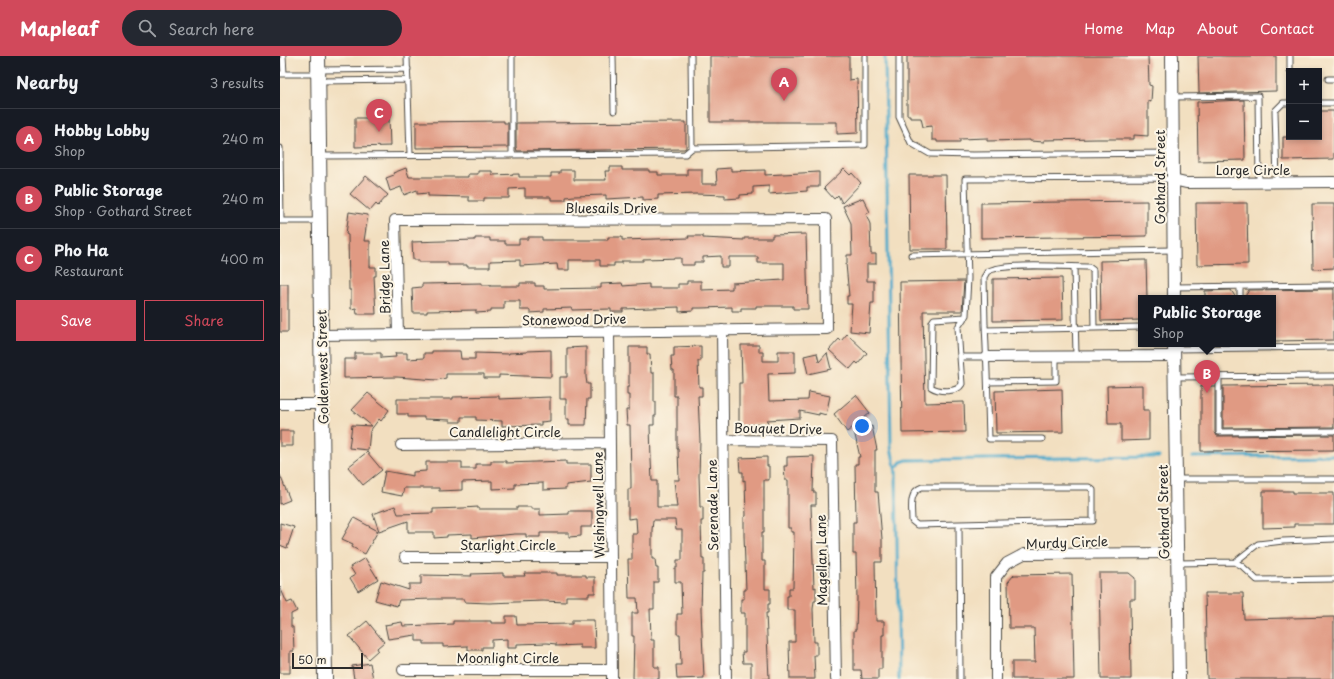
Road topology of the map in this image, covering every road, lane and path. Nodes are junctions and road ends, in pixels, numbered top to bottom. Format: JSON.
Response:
{"nodes":[{"id":1,"x":283,"y":56,"type":"edge"},
{"id":2,"x":407,"y":56,"type":"edge"},
{"id":3,"x":512,"y":56,"type":"edge"},
{"id":4,"x":613,"y":56,"type":"edge"},
{"id":5,"x":691,"y":56,"type":"edge"},
{"id":6,"x":865,"y":56,"type":"edge"},
{"id":7,"x":899,"y":56,"type":"edge"},
{"id":8,"x":1172,"y":56,"type":"edge"},
{"id":9,"x":1290,"y":56,"type":"edge"},
{"id":10,"x":1290,"y":68,"type":"edge"},
{"id":11,"x":408,"y":69,"type":"junction"},
{"id":12,"x":318,"y":70,"type":"edge"},
{"id":13,"x":282,"y":74,"type":"edge"},
{"id":14,"x":1334,"y":78,"type":"edge"},
{"id":15,"x":1328,"y":79,"type":"dead end"},
{"id":16,"x":408,"y":80,"type":"junction"},
{"id":17,"x":1172,"y":97,"type":"junction"},
{"id":18,"x":1286,"y":103,"type":"edge"},
{"id":19,"x":1322,"y":103,"type":"edge"},
{"id":20,"x":1334,"y":103,"type":"edge"},
{"id":21,"x":614,"y":111,"type":"dead end"},
{"id":22,"x":280,"y":148,"type":"edge"},
{"id":23,"x":692,"y":148,"type":"junction"},
{"id":24,"x":1173,"y":153,"type":"junction"},
{"id":25,"x":512,"y":154,"type":"junction"},
{"id":26,"x":410,"y":155,"type":"junction"},
{"id":27,"x":320,"y":156,"type":"junction"},
{"id":28,"x":1173,"y":180,"type":"junction"},
{"id":29,"x":1259,"y":182,"type":"junction"},
{"id":30,"x":1277,"y":182,"type":"junction"},
{"id":31,"x":1334,"y":182,"type":"edge"},
{"id":32,"x":396,"y":220,"type":"joint"},
{"id":33,"x":280,"y":221,"type":"edge"},
{"id":34,"x":321,"y":221,"type":"junction"},
{"id":35,"x":1173,"y":250,"type":"junction"},
{"id":36,"x":967,"y":254,"type":"junction"},
{"id":37,"x":911,"y":255,"type":"dead end"},
{"id":38,"x":1074,"y":267,"type":"junction"},
{"id":39,"x":1334,"y":284,"type":"edge"},
{"id":40,"x":1240,"y":286,"type":"junction"},
{"id":41,"x":1174,"y":292,"type":"edge"},
{"id":42,"x":1240,"y":295,"type":"edge"},
{"id":43,"x":965,"y":317,"type":"junction"},
{"id":44,"x":1075,"y":328,"type":"junction"},
{"id":45,"x":1094,"y":328,"type":"junction"},
{"id":46,"x":1138,"y":328,"type":"edge"},
{"id":47,"x":827,"y":329,"type":"joint"},
{"id":48,"x":722,"y":330,"type":"junction"},
{"id":49,"x":986,"y":330,"type":"junction"},
{"id":50,"x":609,"y":331,"type":"junction"},
{"id":51,"x":398,"y":334,"type":"junction"},
{"id":52,"x":321,"y":335,"type":"junction"},
{"id":53,"x":1276,"y":346,"type":"edge"},
{"id":54,"x":1219,"y":347,"type":"edge"},
{"id":55,"x":1334,"y":347,"type":"edge"},
{"id":56,"x":1174,"y":349,"type":"edge"},
{"id":57,"x":1056,"y":356,"type":"junction"},
{"id":58,"x":1076,"y":356,"type":"junction"},
{"id":59,"x":960,"y":357,"type":"junction"},
{"id":60,"x":987,"y":357,"type":"junction"},
{"id":61,"x":1334,"y":376,"type":"edge"},
{"id":62,"x":1219,"y":377,"type":"junction"},
{"id":63,"x":1174,"y":378,"type":"junction"},
{"id":64,"x":988,"y":382,"type":"junction"},
{"id":65,"x":280,"y":404,"type":"edge"},
{"id":66,"x":322,"y":404,"type":"junction"},
{"id":67,"x":1334,"y":431,"type":"edge"},
{"id":68,"x":1042,"y":439,"type":"dead end"},
{"id":69,"x":724,"y":440,"type":"junction"},
{"id":70,"x":832,"y":441,"type":"joint"},
{"id":71,"x":610,"y":443,"type":"junction"},
{"id":72,"x":401,"y":445,"type":"dead end"},
{"id":73,"x":1176,"y":479,"type":"junction"},
{"id":74,"x":1334,"y":479,"type":"edge"},
{"id":75,"x":959,"y":525,"type":"junction"},
{"id":76,"x":1334,"y":539,"type":"edge"},
{"id":77,"x":405,"y":557,"type":"dead end"},
{"id":78,"x":611,"y":557,"type":"junction"},
{"id":79,"x":1177,"y":558,"type":"junction"},
{"id":80,"x":1235,"y":562,"type":"junction"},
{"id":81,"x":1334,"y":579,"type":"edge"},
{"id":82,"x":403,"y":670,"type":"dead end"},
{"id":83,"x":612,"y":674,"type":"edge"},
{"id":84,"x":325,"y":679,"type":"edge"},
{"id":85,"x":726,"y":679,"type":"edge"},
{"id":86,"x":836,"y":679,"type":"edge"},
{"id":87,"x":960,"y":679,"type":"edge"},
{"id":88,"x":996,"y":679,"type":"edge"},
{"id":89,"x":1179,"y":679,"type":"edge"}],
"edges":[{"from":1,"to":13,"type":"lane"},
{"from":2,"to":11,"type":"lane"},
{"from":3,"to":25,"type":"lane"},
{"from":4,"to":21,"type":"lane"},
{"from":5,"to":23,"type":"lane"},
{"from":6,"to":23,"type":"lane"},
{"from":7,"to":24,"type":"lane"},
{"from":8,"to":17,"type":"street","name":"Gothard Street"},
{"from":9,"to":10,"type":"lane"},
{"from":11,"to":12,"type":"lane"},
{"from":11,"to":16,"type":"lane"},
{"from":12,"to":13,"type":"lane"},
{"from":12,"to":16,"type":"lane"},
{"from":12,"to":27,"type":"main road","name":"Goldenwest Street"},
{"from":14,"to":15,"type":"lane"},
{"from":16,"to":26,"type":"lane"},
{"from":17,"to":24,"type":"street","name":"Gothard Street"},
{"from":17,"to":29,"type":"lane"},
{"from":18,"to":30,"type":"lane"},
{"from":19,"to":20,"type":"lane"},
{"from":22,"to":33,"type":"lane"},
{"from":23,"to":25,"type":"lane"},
{"from":24,"to":28,"type":"street","name":"Gothard Street"},
{"from":25,"to":26,"type":"lane"},
{"from":26,"to":27,"type":"lane"},
{"from":27,"to":34,"type":"main road","name":"Goldenwest Street"},
{"from":28,"to":29,"type":"street","name":"Lorge Circle"},
{"from":28,"to":35,"type":"street","name":"Gothard Street"},
{"from":28,"to":36,"type":"lane"},
{"from":29,"to":30,"type":"street","name":"Lorge Circle"},
{"from":30,"to":31,"type":"street","name":"Lorge Circle"},
{"from":32,"to":47,"type":"street","name":"Bluesails Drive"},
{"from":32,"to":51,"type":"street","name":"Bridge Lane"},
{"from":33,"to":34,"type":"lane"},
{"from":34,"to":52,"type":"main road","name":"Goldenwest Street"},
{"from":35,"to":36,"type":"lane"},
{"from":35,"to":41,"type":"street","name":"Gothard Street"},
{"from":36,"to":37,"type":"lane"},
{"from":36,"to":43,"type":"lane"},
{"from":38,"to":44,"type":"lane"},
{"from":38,"to":45,"type":"lane"},
{"from":38,"to":49,"type":"lane"},
{"from":39,"to":40,"type":"lane"},
{"from":40,"to":41,"type":"lane"},
{"from":40,"to":42,"type":"lane"},
{"from":43,"to":59,"type":"lane"},
{"from":43,"to":59,"type":"lane"},
{"from":44,"to":45,"type":"lane"},
{"from":44,"to":49,"type":"lane"},
{"from":44,"to":58,"type":"lane"},
{"from":45,"to":46,"type":"lane"},
{"from":47,"to":48,"type":"street","name":"Stonewood Drive"},
{"from":48,"to":50,"type":"street","name":"Stonewood Drive"},
{"from":48,"to":69,"type":"street","name":"Serenade Lane"},
{"from":49,"to":60,"type":"lane"},
{"from":50,"to":51,"type":"street","name":"Stonewood Drive"},
{"from":50,"to":71,"type":"street","name":"Wishingwell Lane"},
{"from":51,"to":52,"type":"street","name":"Stonewood Drive"},
{"from":52,"to":66,"type":"main road","name":"Goldenwest Street"},
{"from":53,"to":55,"type":"lane"},
{"from":54,"to":56,"type":"lane"},
{"from":56,"to":58,"type":"street"},
{"from":56,"to":63,"type":"street","name":"Gothard Street"},
{"from":57,"to":58,"type":"street"},
{"from":57,"to":60,"type":"street"},
{"from":57,"to":64,"type":"lane"},
{"from":59,"to":60,"type":"lane"},
{"from":60,"to":64,"type":"lane"},
{"from":61,"to":62,"type":"lane"},
{"from":62,"to":63,"type":"lane"},
{"from":62,"to":67,"type":"lane"},
{"from":63,"to":73,"type":"street","name":"Gothard Street"},
{"from":64,"to":68,"type":"lane"},
{"from":65,"to":66,"type":"street"},
{"from":66,"to":84,"type":"main road","name":"Goldenwest Street"},
{"from":69,"to":70,"type":"street","name":"Bouquet Drive"},
{"from":69,"to":85,"type":"street","name":"Serenade Lane"},
{"from":70,"to":86,"type":"street","name":"Magellan Lane"},
{"from":71,"to":72,"type":"street","name":"Candlelight Circle"},
{"from":71,"to":78,"type":"street","name":"Wishingwell Lane"},
{"from":73,"to":74,"type":"lane"},
{"from":73,"to":79,"type":"street","name":"Gothard Street"},
{"from":75,"to":75,"type":"lane"},
{"from":75,"to":87,"type":"lane"},
{"from":76,"to":80,"type":"lane"},
{"from":77,"to":78,"type":"street","name":"Starlight Circle"},
{"from":78,"to":83,"type":"street","name":"Wishingwell Lane"},
{"from":79,"to":80,"type":"lane"},
{"from":79,"to":88,"type":"street","name":"Murdy Circle"},
{"from":79,"to":89,"type":"street","name":"Gothard Street"},
{"from":80,"to":81,"type":"lane"},
{"from":82,"to":83,"type":"street","name":"Moonlight Circle"}]}
